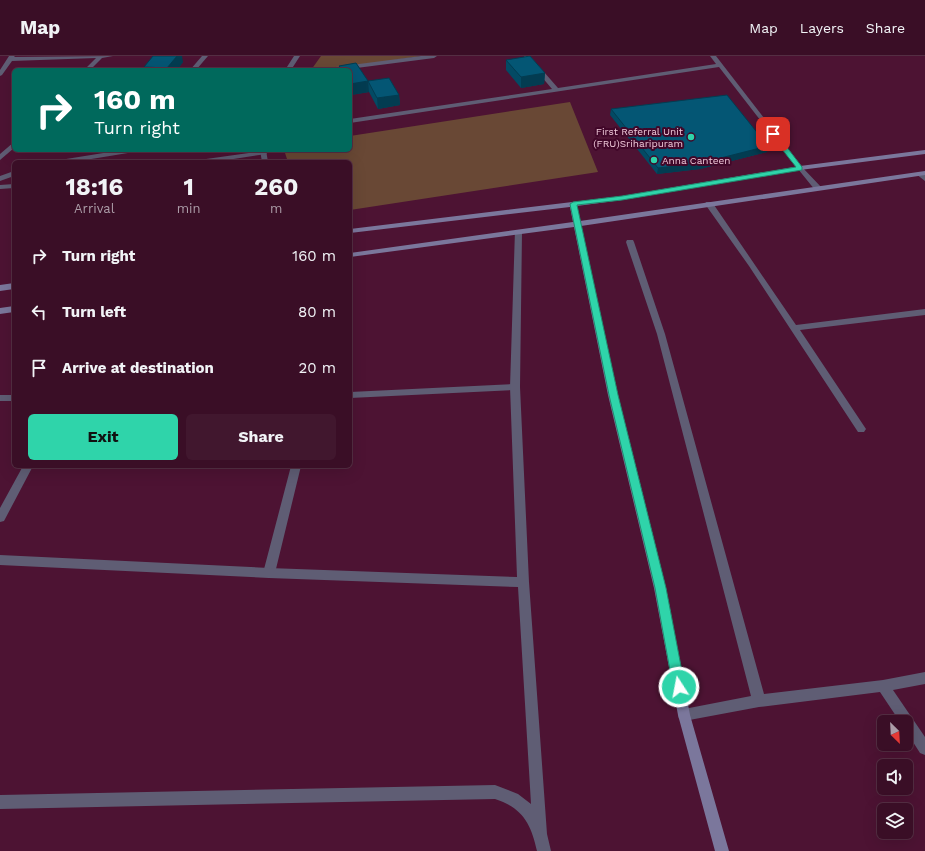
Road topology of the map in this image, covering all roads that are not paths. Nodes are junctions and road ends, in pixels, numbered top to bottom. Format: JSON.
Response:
{"nodes":[{"id":1,"x":110,"y":56,"type":"edge"},
{"id":2,"x":205,"y":56,"type":"edge"},
{"id":3,"x":297,"y":56,"type":"edge"},
{"id":4,"x":434,"y":56,"type":"edge"},
{"id":5,"x":527,"y":56,"type":"edge"},
{"id":6,"x":713,"y":56,"type":"edge"},
{"id":7,"x":100,"y":57,"type":"edge"},
{"id":8,"x":11,"y":58,"type":"edge"},
{"id":9,"x":720,"y":65,"type":"junction"},
{"id":10,"x":89,"y":68,"type":"edge"},
{"id":11,"x":196,"y":68,"type":"edge"},
{"id":12,"x":289,"y":68,"type":"edge"},
{"id":13,"x":343,"y":68,"type":"edge"},
{"id":14,"x":0,"y":74,"type":"edge"},
{"id":15,"x":557,"y":90,"type":"junction"},
{"id":16,"x":352,"y":121,"type":"edge"},
{"id":17,"x":12,"y":146,"type":"edge"},
{"id":18,"x":120,"y":152,"type":"edge"},
{"id":19,"x":263,"y":152,"type":"edge"},
{"id":20,"x":925,"y":152,"type":"edge"},
{"id":21,"x":0,"y":158,"type":"edge"},
{"id":22,"x":72,"y":160,"type":"edge"},
{"id":23,"x":229,"y":160,"type":"edge"},
{"id":24,"x":800,"y":168,"type":"junction"},
{"id":25,"x":12,"y":174,"type":"edge"},
{"id":26,"x":923,"y":175,"type":"edge"},
{"id":27,"x":0,"y":180,"type":"edge"},
{"id":28,"x":12,"y":186,"type":"edge"},
{"id":29,"x":0,"y":188,"type":"edge"},
{"id":30,"x":818,"y":188,"type":"junction"},
{"id":31,"x":573,"y":204,"type":"junction"},
{"id":32,"x":709,"y":204,"type":"junction"},
{"id":33,"x":578,"y":224,"type":"junction"},
{"id":34,"x":352,"y":232,"type":"edge"},
{"id":35,"x":518,"y":232,"type":"junction"},
{"id":36,"x":630,"y":242,"type":"dead end"},
{"id":37,"x":352,"y":255,"type":"edge"},
{"id":38,"x":12,"y":286,"type":"edge"},
{"id":39,"x":0,"y":288,"type":"edge"},
{"id":40,"x":12,"y":309,"type":"edge"},
{"id":41,"x":0,"y":311,"type":"edge"},
{"id":42,"x":925,"y":312,"type":"edge"},
{"id":43,"x":794,"y":328,"type":"junction"},
{"id":44,"x":515,"y":387,"type":"junction"},
{"id":45,"x":352,"y":395,"type":"edge"},
{"id":46,"x":0,"y":398,"type":"edge"},
{"id":47,"x":12,"y":398,"type":"edge"},
{"id":48,"x":861,"y":429,"type":"dead end"},
{"id":49,"x":27,"y":468,"type":"edge"},
{"id":50,"x":295,"y":468,"type":"edge"},
{"id":51,"x":0,"y":518,"type":"edge"},
{"id":52,"x":0,"y":560,"type":"edge"},
{"id":53,"x":269,"y":573,"type":"junction"},
{"id":54,"x":523,"y":582,"type":"junction"},
{"id":55,"x":925,"y":678,"type":"edge"},
{"id":56,"x":882,"y":686,"type":"junction"},
{"id":57,"x":759,"y":701,"type":"junction"},
{"id":58,"x":684,"y":715,"type":"junction"},
{"id":59,"x":925,"y":748,"type":"edge"},
{"id":60,"x":0,"y":802,"type":"edge"},
{"id":61,"x":540,"y":833,"type":"junction"},
{"id":62,"x":544,"y":851,"type":"edge"},
{"id":63,"x":722,"y":851,"type":"edge"}],
"edges":[{"from":1,"to":7,"type":"street"},
{"from":2,"to":11,"type":"street"},
{"from":3,"to":12,"type":"street"},
{"from":4,"to":13,"type":"street"},
{"from":5,"to":15,"type":"street"},
{"from":6,"to":9,"type":"street"},
{"from":7,"to":8,"type":"street"},
{"from":7,"to":10,"type":"street"},
{"from":8,"to":14,"type":"street"},
{"from":9,"to":15,"type":"street"},
{"from":9,"to":24,"type":"street"},
{"from":15,"to":16,"type":"street"},
{"from":17,"to":21,"type":"street"},
{"from":18,"to":22,"type":"street"},
{"from":19,"to":23,"type":"street"},
{"from":20,"to":24,"type":"main road"},
{"from":24,"to":30,"type":"street"},
{"from":24,"to":31,"type":"main road"},
{"from":25,"to":27,"type":"street"},
{"from":26,"to":30,"type":"main road"},
{"from":28,"to":29,"type":"street"},
{"from":30,"to":32,"type":"main road"},
{"from":31,"to":33,"type":"main road"},
{"from":31,"to":34,"type":"main road"},
{"from":32,"to":33,"type":"main road"},
{"from":32,"to":43,"type":"street"},
{"from":33,"to":35,"type":"main road"},
{"from":33,"to":58,"type":"main road"},
{"from":35,"to":37,"type":"main road"},
{"from":35,"to":44,"type":"street"},
{"from":36,"to":57,"type":"street"},
{"from":38,"to":39,"type":"main road"},
{"from":40,"to":41,"type":"main road"},
{"from":42,"to":43,"type":"street"},
{"from":43,"to":48,"type":"street"},
{"from":44,"to":45,"type":"street"},
{"from":44,"to":54,"type":"street"},
{"from":46,"to":47,"type":"street"},
{"from":49,"to":51,"type":"street"},
{"from":50,"to":53,"type":"street"},
{"from":52,"to":53,"type":"street"},
{"from":53,"to":54,"type":"street"},
{"from":54,"to":61,"type":"street"},
{"from":55,"to":56,"type":"street"},
{"from":56,"to":57,"type":"street"},
{"from":56,"to":59,"type":"street"},
{"from":57,"to":58,"type":"street"},
{"from":58,"to":63,"type":"main road"},
{"from":60,"to":61,"type":"street"},
{"from":61,"to":62,"type":"street"}]}
